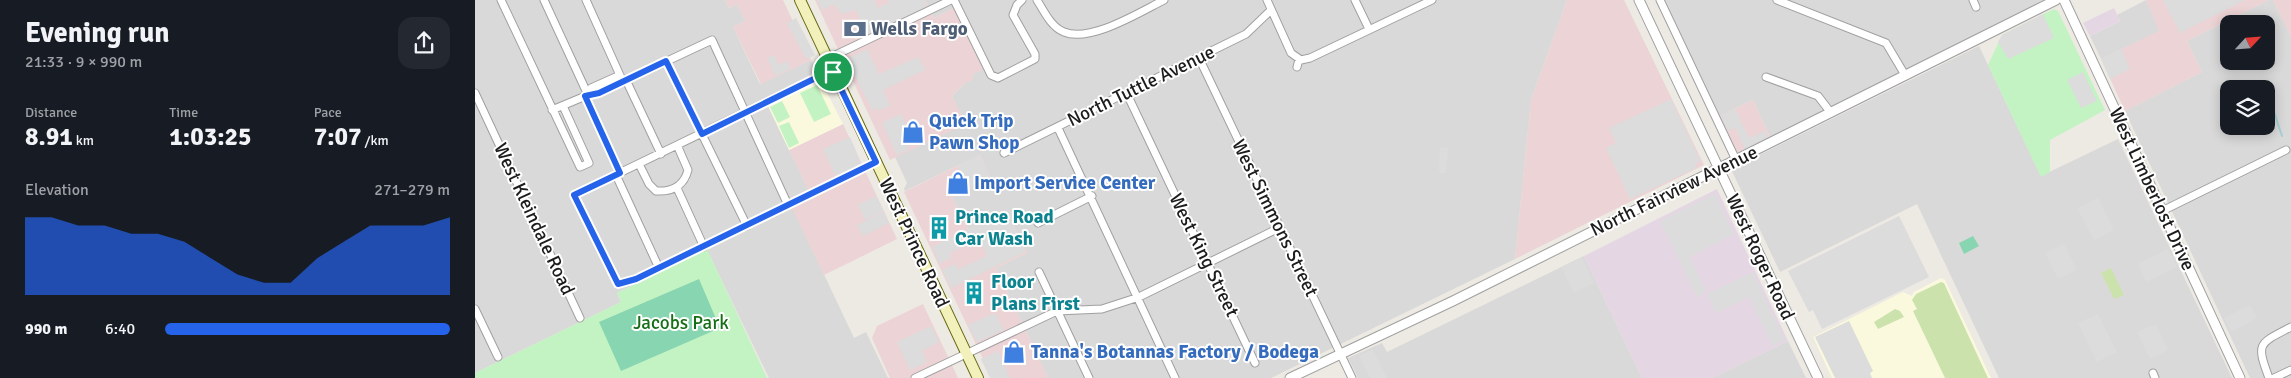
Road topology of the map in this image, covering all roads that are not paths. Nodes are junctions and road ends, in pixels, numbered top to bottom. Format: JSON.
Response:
{"nodes":[{"id":1,"x":501,"y":0,"type":"edge"},
{"id":2,"x":544,"y":0,"type":"edge"},
{"id":3,"x":586,"y":0,"type":"edge"},
{"id":4,"x":800,"y":0,"type":"edge"},
{"id":5,"x":931,"y":0,"type":"edge"},
{"id":6,"x":951,"y":0,"type":"edge"},
{"id":7,"x":954,"y":0,"type":"edge"},
{"id":8,"x":1022,"y":0,"type":"edge"},
{"id":9,"x":1037,"y":0,"type":"edge"},
{"id":10,"x":1164,"y":0,"type":"edge"},
{"id":11,"x":1267,"y":0,"type":"edge"},
{"id":12,"x":1355,"y":0,"type":"edge"},
{"id":13,"x":1432,"y":0,"type":"edge"},
{"id":14,"x":1639,"y":0,"type":"edge"},
{"id":15,"x":1660,"y":0,"type":"edge"},
{"id":16,"x":2057,"y":0,"type":"edge"},
{"id":17,"x":2064,"y":0,"type":"edge"},
{"id":18,"x":1781,"y":1,"type":"edge"},
{"id":19,"x":934,"y":8,"type":"junction"},
{"id":20,"x":1271,"y":10,"type":"junction"},
{"id":21,"x":1369,"y":29,"type":"junction"},
{"id":22,"x":1199,"y":58,"type":"junction"},
{"id":23,"x":827,"y":59,"type":"junction"},
{"id":24,"x":1299,"y":59,"type":"junction"},
{"id":25,"x":666,"y":61,"type":"junction"},
{"id":26,"x":1297,"y":67,"type":"dead end"},
{"id":27,"x":832,"y":70,"type":"junction"},
{"id":28,"x":1905,"y":75,"type":"junction"},
{"id":29,"x":1766,"y":77,"type":"dead end"},
{"id":30,"x":623,"y":79,"type":"junction"},
{"id":31,"x":475,"y":93,"type":"edge"},
{"id":32,"x":1127,"y":94,"type":"junction"},
{"id":33,"x":586,"y":95,"type":"junction"},
{"id":34,"x":563,"y":106,"type":"junction"},
{"id":35,"x":552,"y":110,"type":"junction"},
{"id":36,"x":745,"y":113,"type":"junction"},
{"id":37,"x":1831,"y":113,"type":"junction"},
{"id":38,"x":1058,"y":128,"type":"junction"},
{"id":39,"x":702,"y":134,"type":"junction"},
{"id":40,"x":677,"y":145,"type":"junction"},
{"id":41,"x":2286,"y":150,"type":"dead end"},
{"id":42,"x":1005,"y":153,"type":"dead end"},
{"id":43,"x":661,"y":154,"type":"junction"},
{"id":44,"x":1736,"y":160,"type":"junction"},
{"id":45,"x":876,"y":162,"type":"junction"},
{"id":46,"x":639,"y":164,"type":"junction"},
{"id":47,"x":1719,"y":169,"type":"junction"},
{"id":48,"x":618,"y":174,"type":"junction"},
{"id":49,"x":677,"y":188,"type":"junction"},
{"id":50,"x":1092,"y":196,"type":"junction"},
{"id":51,"x":788,"y":205,"type":"junction"},
{"id":52,"x":2162,"y":211,"type":"junction"},
{"id":53,"x":1038,"y":223,"type":"dead end"},
{"id":54,"x":747,"y":226,"type":"junction"},
{"id":55,"x":1279,"y":228,"type":"junction"},
{"id":56,"x":704,"y":246,"type":"junction"},
{"id":57,"x":1208,"y":263,"type":"junction"},
{"id":58,"x":659,"y":268,"type":"junction"},
{"id":59,"x":1039,"y":272,"type":"dead end"},
{"id":60,"x":1139,"y":297,"type":"junction"},
{"id":61,"x":475,"y":309,"type":"edge"},
{"id":62,"x":1057,"y":311,"type":"junction"},
{"id":63,"x":580,"y":318,"type":"dead end"},
{"id":64,"x":478,"y":322,"type":"edge"},
{"id":65,"x":2291,"y":327,"type":"edge"},
{"id":66,"x":966,"y":353,"type":"junction"},
{"id":67,"x":1340,"y":353,"type":"junction"},
{"id":68,"x":498,"y":357,"type":"dead end"},
{"id":69,"x":1255,"y":363,"type":"dead end"},
{"id":70,"x":2291,"y":370,"type":"edge"},
{"id":71,"x":915,"y":378,"type":"edge"},
{"id":72,"x":978,"y":378,"type":"edge"},
{"id":73,"x":1089,"y":378,"type":"edge"},
{"id":74,"x":1175,"y":378,"type":"edge"},
{"id":75,"x":1290,"y":378,"type":"edge"},
{"id":76,"x":1352,"y":378,"type":"edge"},
{"id":77,"x":1818,"y":378,"type":"edge"},
{"id":78,"x":2240,"y":378,"type":"edge"},
{"id":79,"x":2269,"y":378,"type":"edge"},
{"id":80,"x":2274,"y":378,"type":"edge"}],
"edges":[{"from":1,"to":35,"type":"street"},
{"from":2,"to":33,"type":"street"},
{"from":3,"to":30,"type":"street"},
{"from":4,"to":23,"type":"main road","name":"West Prince Road"},
{"from":5,"to":19,"type":"street"},
{"from":6,"to":19,"type":"street"},
{"from":7,"to":8,"type":"street"},
{"from":9,"to":10,"type":"street"},
{"from":11,"to":20,"type":"street"},
{"from":12,"to":21,"type":"street"},
{"from":13,"to":21,"type":"street"},
{"from":14,"to":47,"type":"street","name":"West Roger Road"},
{"from":15,"to":44,"type":"street"},
{"from":16,"to":28,"type":"street","name":"North Fairview Avenue"},
{"from":17,"to":52,"type":"street","name":"West Limberlost Drive"},
{"from":18,"to":28,"type":"street"},
{"from":19,"to":23,"type":"street"},
{"from":20,"to":22,"type":"street","name":"North Tuttle Avenue"},
{"from":20,"to":24,"type":"street"},
{"from":21,"to":24,"type":"street"},
{"from":22,"to":32,"type":"street","name":"North Tuttle Avenue"},
{"from":22,"to":55,"type":"street","name":"West Simmons Street"},
{"from":23,"to":27,"type":"main road","name":"West Prince Road"},
{"from":24,"to":26,"type":"street"},
{"from":25,"to":30,"type":"street"},
{"from":25,"to":36,"type":"street"},
{"from":25,"to":39,"type":"street"},
{"from":27,"to":36,"type":"street"},
{"from":27,"to":45,"type":"main road","name":"West Prince Road"},
{"from":28,"to":37,"type":"street","name":"North Fairview Avenue"},
{"from":29,"to":37,"type":"street"},
{"from":30,"to":33,"type":"street"},
{"from":30,"to":43,"type":"street"},
{"from":31,"to":63,"type":"street","name":"West Kleindale Road"},
{"from":32,"to":38,"type":"street","name":"North Tuttle Avenue"},
{"from":32,"to":57,"type":"street","name":"West King Street"},
{"from":33,"to":34,"type":"street"},
{"from":33,"to":48,"type":"street"},
{"from":34,"to":35,"type":"street"},
{"from":34,"to":35,"type":"street"},
{"from":36,"to":39,"type":"street"},
{"from":36,"to":51,"type":"street"},
{"from":37,"to":44,"type":"street","name":"North Fairview Avenue"},
{"from":38,"to":42,"type":"street","name":"North Tuttle Avenue"},
{"from":38,"to":50,"type":"street"},
{"from":39,"to":40,"type":"street"},
{"from":39,"to":54,"type":"street"},
{"from":40,"to":43,"type":"street"},
{"from":40,"to":49,"type":"street"},
{"from":41,"to":52,"type":"street"},
{"from":43,"to":46,"type":"street"},
{"from":44,"to":47,"type":"street","name":"North Fairview Avenue"},
{"from":45,"to":51,"type":"street"},
{"from":45,"to":66,"type":"main road","name":"West Prince Road"},
{"from":46,"to":48,"type":"street"},
{"from":46,"to":49,"type":"street"},
{"from":47,"to":67,"type":"street","name":"North Fairview Avenue"},
{"from":47,"to":77,"type":"street","name":"West Roger Road"},
{"from":48,"to":58,"type":"street"},
{"from":48,"to":58,"type":"street"},
{"from":49,"to":56,"type":"street"},
{"from":50,"to":53,"type":"street"},
{"from":50,"to":60,"type":"street"},
{"from":51,"to":54,"type":"street"},
{"from":52,"to":78,"type":"street","name":"West Limberlost Drive"},
{"from":54,"to":56,"type":"street"},
{"from":55,"to":57,"type":"street"},
{"from":55,"to":67,"type":"street","name":"West Simmons Street"},
{"from":56,"to":58,"type":"street"},
{"from":57,"to":60,"type":"street"},
{"from":57,"to":69,"type":"street","name":"West King Street"},
{"from":59,"to":62,"type":"street"},
{"from":60,"to":62,"type":"street"},
{"from":60,"to":74,"type":"street"},
{"from":61,"to":64,"type":"street"},
{"from":62,"to":66,"type":"street"},
{"from":62,"to":73,"type":"street"},
{"from":64,"to":68,"type":"street"},
{"from":65,"to":79,"type":"street"},
{"from":66,"to":71,"type":"street"},
{"from":66,"to":72,"type":"main road","name":"West Prince Road"},
{"from":67,"to":75,"type":"street","name":"North Fairview Avenue"},
{"from":67,"to":76,"type":"street","name":"West Simmons Street"},
{"from":70,"to":80,"type":"street"}]}
